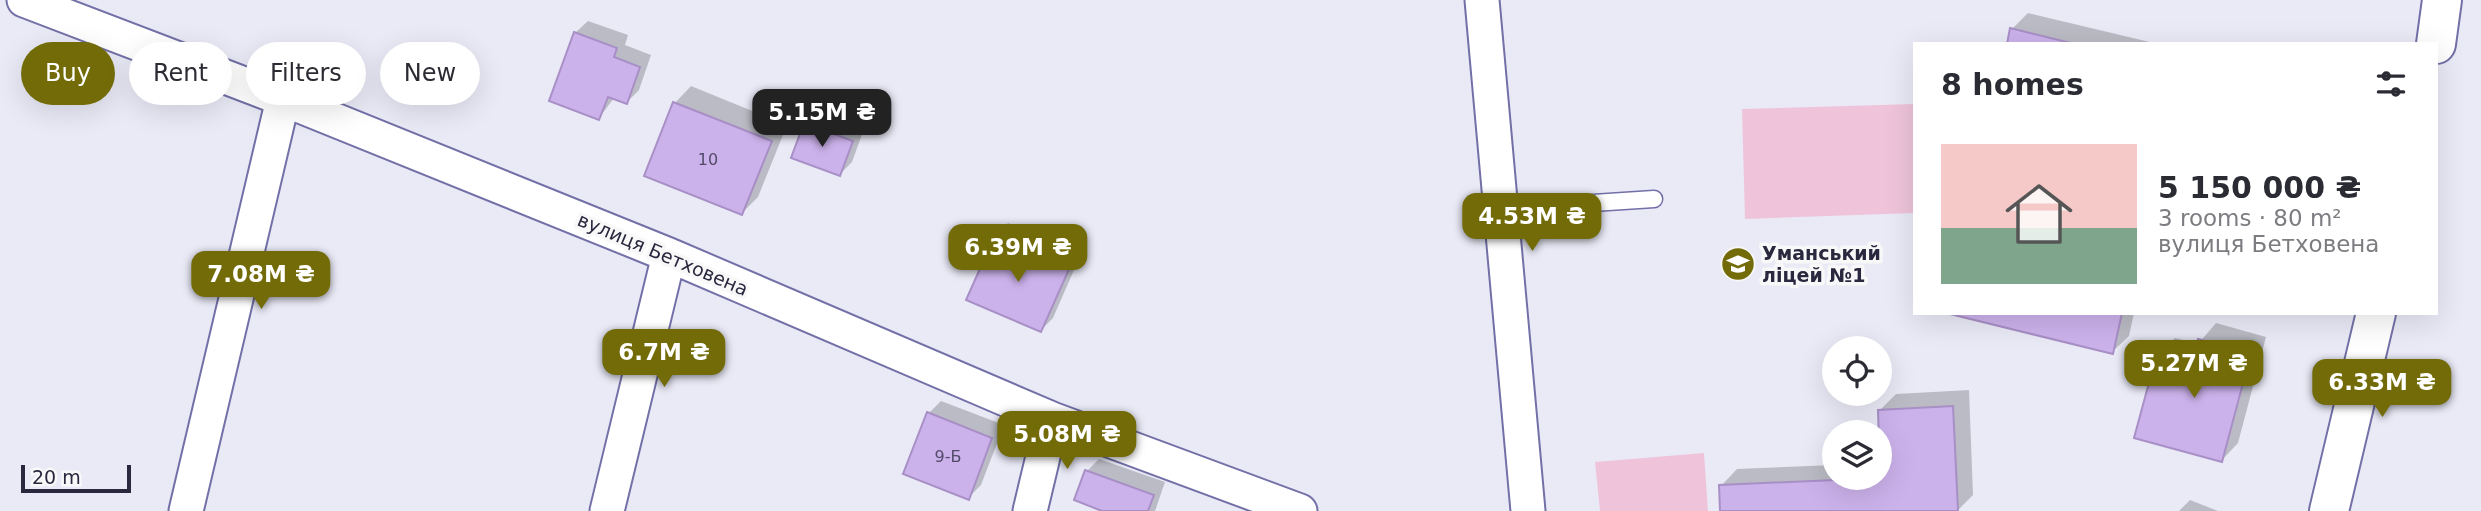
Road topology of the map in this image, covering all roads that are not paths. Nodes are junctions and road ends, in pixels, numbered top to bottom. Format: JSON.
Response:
{"nodes":[{"id":1,"x":24,"y":0,"type":"edge"},
{"id":2,"x":1482,"y":0,"type":"edge"},
{"id":3,"x":2442,"y":0,"type":"edge"},
{"id":4,"x":2436,"y":42,"type":"edge"},
{"id":5,"x":246,"y":85,"type":"edge"},
{"id":6,"x":282,"y":105,"type":"edge"},
{"id":7,"x":298,"y":105,"type":"edge"},
{"id":8,"x":1654,"y":199,"type":"dead end"},
{"id":9,"x":1500,"y":209,"type":"junction"},
{"id":10,"x":669,"y":255,"type":"junction"},
{"id":11,"x":2376,"y":315,"type":"edge"},
{"id":12,"x":1052,"y":419,"type":"junction"},
{"id":13,"x":186,"y":511,"type":"edge"},
{"id":14,"x":607,"y":511,"type":"edge"},
{"id":15,"x":1030,"y":511,"type":"edge"},
{"id":16,"x":1300,"y":511,"type":"edge"},
{"id":17,"x":1528,"y":511,"type":"edge"},
{"id":18,"x":2329,"y":511,"type":"edge"}],
"edges":[{"from":1,"to":5,"type":"street","name":"вулиця Бетховена"},
{"from":2,"to":9,"type":"street"},
{"from":3,"to":4,"type":"main road"},
{"from":6,"to":13,"type":"street"},
{"from":7,"to":10,"type":"street","name":"вулиця Бетховена"},
{"from":8,"to":9,"type":"lane"},
{"from":9,"to":17,"type":"street"},
{"from":10,"to":12,"type":"street","name":"вулиця Бетховена"},
{"from":10,"to":14,"type":"street"},
{"from":11,"to":18,"type":"main road"},
{"from":12,"to":15,"type":"street"},
{"from":12,"to":16,"type":"street","name":"вулиця Бетховена"}]}
